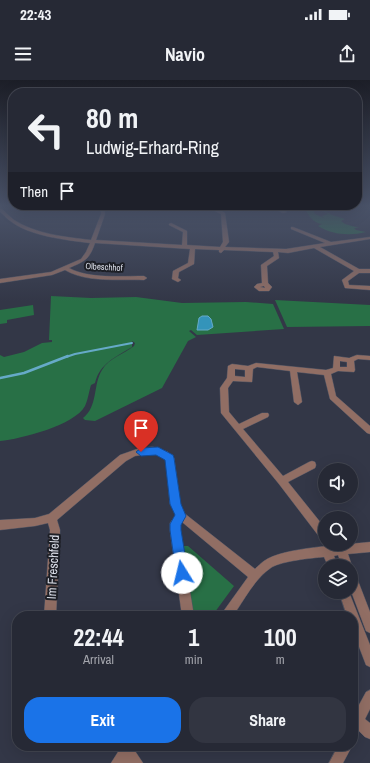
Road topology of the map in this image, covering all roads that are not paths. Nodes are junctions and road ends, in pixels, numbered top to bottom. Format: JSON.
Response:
{"nodes":[{"id":1,"x":69,"y":237,"type":"edge"},
{"id":2,"x":94,"y":237,"type":"edge"},
{"id":3,"x":185,"y":237,"type":"edge"},
{"id":4,"x":226,"y":237,"type":"edge"},
{"id":5,"x":314,"y":237,"type":"edge"},
{"id":6,"x":370,"y":238,"type":"edge"},
{"id":7,"x":92,"y":241,"type":"junction"},
{"id":8,"x":331,"y":244,"type":"junction"},
{"id":9,"x":184,"y":247,"type":"junction"},
{"id":10,"x":316,"y":247,"type":"junction"},
{"id":11,"x":193,"y":248,"type":"junction"},
{"id":12,"x":221,"y":250,"type":"junction"},
{"id":13,"x":276,"y":251,"type":"junction"},
{"id":14,"x":66,"y":268,"type":"junction"},
{"id":15,"x":358,"y":271,"type":"junction"},
{"id":16,"x":370,"y":271,"type":"edge"},
{"id":17,"x":144,"y":278,"type":"dead end"},
{"id":18,"x":178,"y":280,"type":"dead end"},
{"id":19,"x":0,"y":281,"type":"edge"},
{"id":20,"x":265,"y":284,"type":"dead end"},
{"id":21,"x":370,"y":288,"type":"edge"},
{"id":22,"x":370,"y":358,"type":"edge"},
{"id":23,"x":350,"y":360,"type":"junction"},
{"id":24,"x":249,"y":368,"type":"junction"},
{"id":25,"x":293,"y":369,"type":"junction"},
{"id":26,"x":337,"y":369,"type":"junction"},
{"id":27,"x":327,"y":373,"type":"junction"},
{"id":28,"x":231,"y":378,"type":"junction"},
{"id":29,"x":298,"y":402,"type":"dead end"},
{"id":30,"x":265,"y":415,"type":"dead end"},
{"id":31,"x":237,"y":428,"type":"junction"},
{"id":32,"x":370,"y":431,"type":"edge"},
{"id":33,"x":312,"y":465,"type":"dead end"},
{"id":34,"x":282,"y":481,"type":"junction"},
{"id":35,"x":181,"y":516,"type":"junction"},
{"id":36,"x":52,"y":518,"type":"junction"},
{"id":37,"x":0,"y":525,"type":"edge"},
{"id":38,"x":318,"y":527,"type":"edge"},
{"id":39,"x":370,"y":547,"type":"edge"},
{"id":40,"x":358,"y":548,"type":"edge"},
{"id":41,"x":327,"y":551,"type":"edge"},
{"id":42,"x":335,"y":551,"type":"edge"},
{"id":43,"x":341,"y":559,"type":"edge"},
{"id":44,"x":255,"y":576,"type":"junction"},
{"id":45,"x":358,"y":595,"type":"edge"},
{"id":46,"x":347,"y":599,"type":"edge"},
{"id":47,"x":50,"y":611,"type":"edge"},
{"id":48,"x":187,"y":611,"type":"edge"},
{"id":49,"x":230,"y":611,"type":"edge"},
{"id":50,"x":351,"y":611,"type":"edge"},
{"id":51,"x":370,"y":627,"type":"edge"},
{"id":52,"x":358,"y":629,"type":"edge"},
{"id":53,"x":370,"y":661,"type":"edge"},
{"id":54,"x":370,"y":696,"type":"edge"},
{"id":55,"x":358,"y":719,"type":"edge"},
{"id":56,"x":358,"y":726,"type":"edge"},
{"id":57,"x":370,"y":732,"type":"edge"},
{"id":58,"x":124,"y":751,"type":"edge"},
{"id":59,"x":128,"y":751,"type":"edge"},
{"id":60,"x":342,"y":751,"type":"edge"},
{"id":61,"x":118,"y":763,"type":"edge"},
{"id":62,"x":136,"y":763,"type":"edge"},
{"id":63,"x":336,"y":763,"type":"edge"}],
"edges":[{"from":1,"to":7,"type":"street"},
{"from":2,"to":7,"type":"street"},
{"from":3,"to":9,"type":"street"},
{"from":4,"to":12,"type":"street"},
{"from":5,"to":8,"type":"street"},
{"from":6,"to":8,"type":"street"},
{"from":7,"to":9,"type":"street"},
{"from":7,"to":14,"type":"street"},
{"from":8,"to":10,"type":"street"},
{"from":9,"to":11,"type":"street"},
{"from":10,"to":13,"type":"street"},
{"from":10,"to":15,"type":"street"},
{"from":11,"to":12,"type":"street"},
{"from":11,"to":18,"type":"street"},
{"from":12,"to":13,"type":"street"},
{"from":13,"to":20,"type":"street"},
{"from":14,"to":17,"type":"street","name":"Olbeschhof"},
{"from":14,"to":19,"type":"street"},
{"from":15,"to":16,"type":"street"},
{"from":15,"to":21,"type":"street"},
{"from":22,"to":23,"type":"street"},
{"from":23,"to":26,"type":"street"},
{"from":23,"to":26,"type":"street"},
{"from":24,"to":25,"type":"street"},
{"from":24,"to":28,"type":"street"},
{"from":24,"to":28,"type":"street"},
{"from":25,"to":27,"type":"street"},
{"from":25,"to":29,"type":"street"},
{"from":26,"to":27,"type":"street"},
{"from":27,"to":32,"type":"street"},
{"from":28,"to":31,"type":"street"},
{"from":30,"to":31,"type":"street"},
{"from":31,"to":34,"type":"street"},
{"from":33,"to":34,"type":"street"},
{"from":34,"to":38,"type":"street"},
{"from":35,"to":36,"type":"street"},
{"from":35,"to":44,"type":"street"},
{"from":35,"to":48,"type":"street"},
{"from":36,"to":37,"type":"street"},
{"from":36,"to":47,"type":"street","name":"Im Freschfeld"},
{"from":39,"to":40,"type":"street"},
{"from":41,"to":44,"type":"street"},
{"from":42,"to":43,"type":"street"},
{"from":44,"to":49,"type":"street"},
{"from":45,"to":51,"type":"street"},
{"from":46,"to":50,"type":"street"},
{"from":52,"to":53,"type":"street"},
{"from":54,"to":55,"type":"street"},
{"from":56,"to":57,"type":"street"},
{"from":58,"to":61,"type":"street"},
{"from":59,"to":62,"type":"street"},
{"from":60,"to":63,"type":"street"}]}
